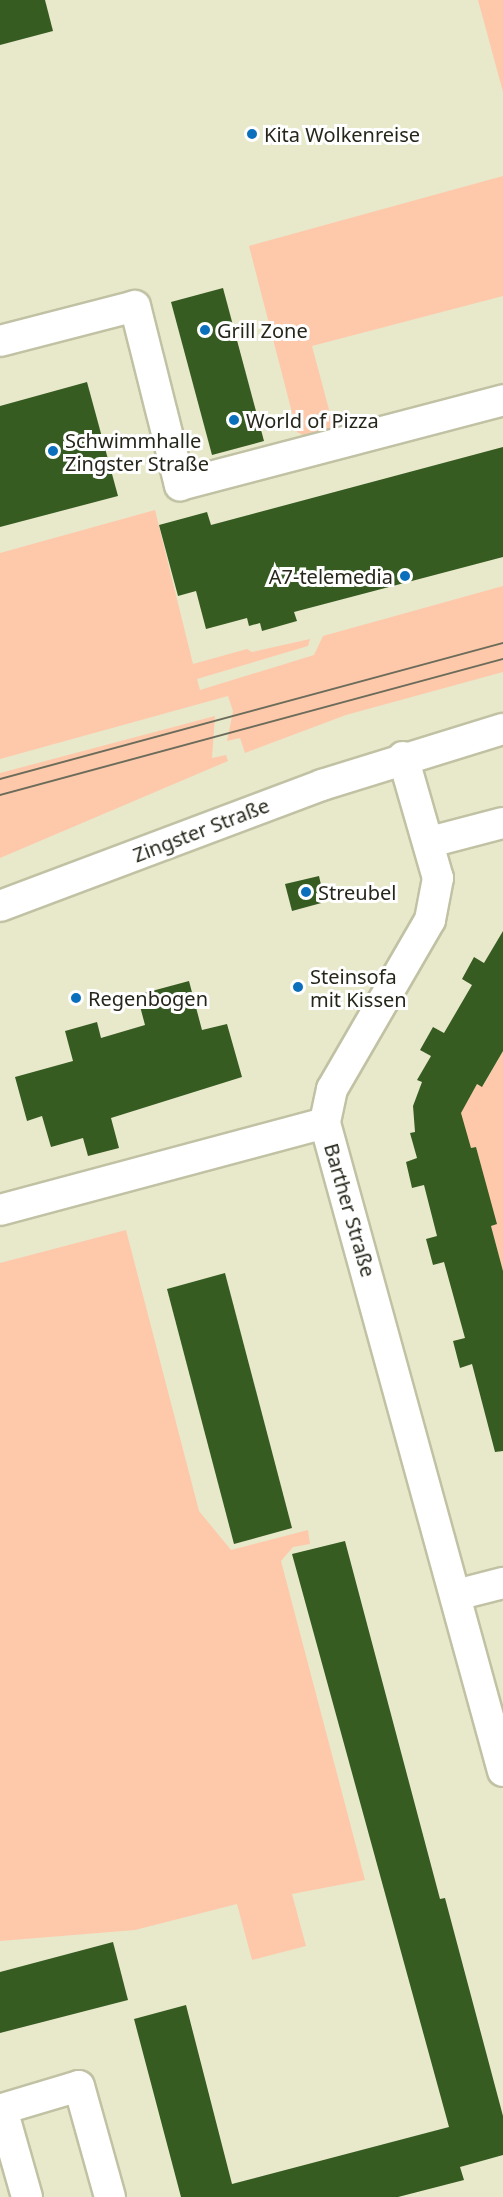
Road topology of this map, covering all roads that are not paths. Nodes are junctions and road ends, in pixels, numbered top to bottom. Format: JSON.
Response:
{"nodes":[{"id":1,"x":0,"y":341,"type":"edge"},
{"id":2,"x":503,"y":400,"type":"edge"},
{"id":3,"x":503,"y":729,"type":"edge"},
{"id":4,"x":403,"y":758,"type":"junction"},
{"id":5,"x":503,"y":823,"type":"edge"},
{"id":6,"x":429,"y":843,"type":"junction"},
{"id":7,"x":0,"y":906,"type":"edge"},
{"id":8,"x":326,"y":1123,"type":"junction"},
{"id":9,"x":0,"y":1210,"type":"edge"},
{"id":10,"x":503,"y":1583,"type":"edge"},
{"id":11,"x":456,"y":1595,"type":"junction"},
{"id":12,"x":503,"y":1771,"type":"edge"},
{"id":13,"x":1,"y":2107,"type":"edge"},
{"id":14,"x":27,"y":2197,"type":"edge"},
{"id":15,"x":110,"y":2197,"type":"edge"}],
"edges":[{"from":1,"to":2,"type":"street"},
{"from":3,"to":4,"type":"street","name":"Zingster Straße"},
{"from":4,"to":6,"type":"street"},
{"from":4,"to":7,"type":"street","name":"Zingster Straße"},
{"from":5,"to":6,"type":"street"},
{"from":6,"to":8,"type":"street","name":"Barther Straße"},
{"from":8,"to":9,"type":"street"},
{"from":8,"to":11,"type":"street","name":"Barther Straße"},
{"from":10,"to":11,"type":"street"},
{"from":11,"to":12,"type":"street","name":"Barther Straße"},
{"from":13,"to":14,"type":"street"},
{"from":13,"to":15,"type":"street"}]}
